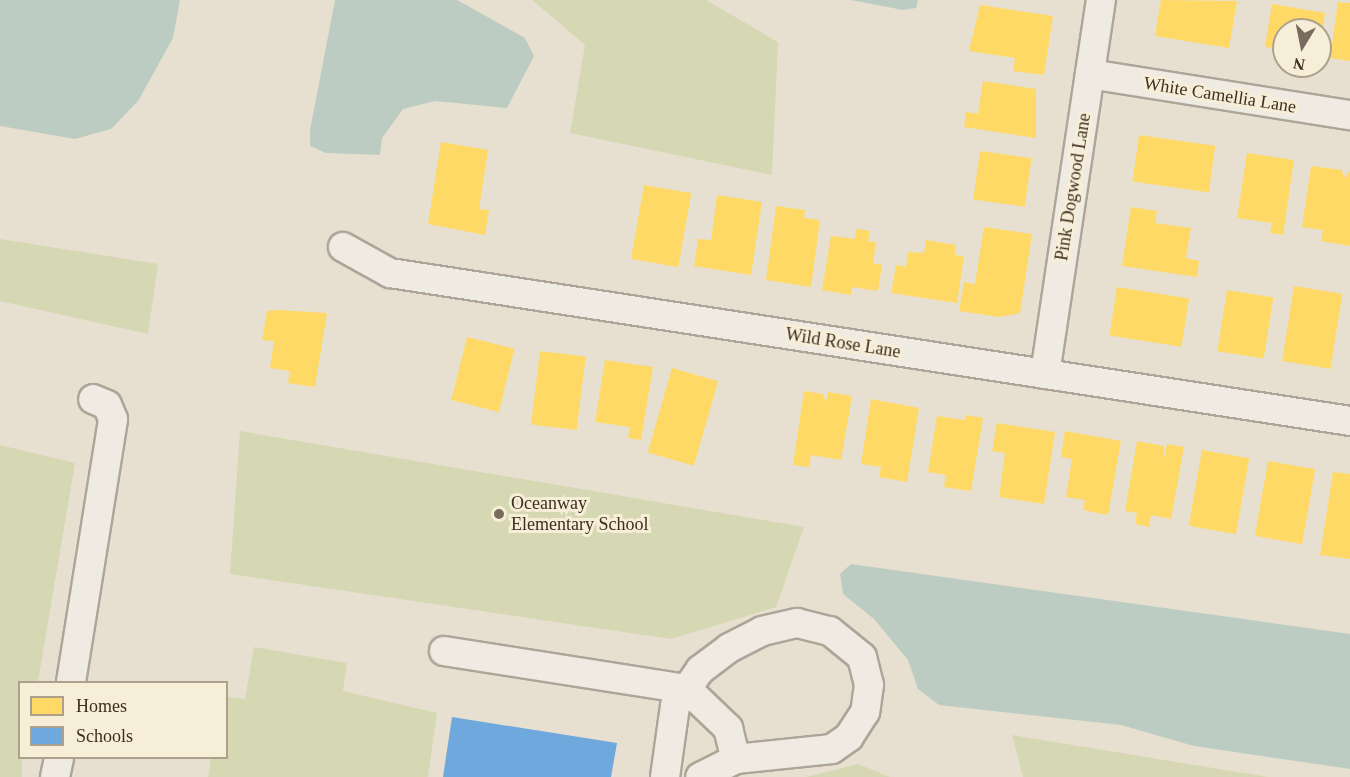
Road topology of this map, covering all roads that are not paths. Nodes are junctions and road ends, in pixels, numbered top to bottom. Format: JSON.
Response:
{"nodes":[{"id":1,"x":1101,"y":0,"type":"edge"},
{"id":2,"x":1090,"y":74,"type":"junction"},
{"id":3,"x":1350,"y":116,"type":"edge"},
{"id":4,"x":343,"y":248,"type":"dead end"},
{"id":5,"x":1045,"y":374,"type":"junction"},
{"id":6,"x":93,"y":399,"type":"dead end"},
{"id":7,"x":1350,"y":421,"type":"edge"},
{"id":8,"x":444,"y":651,"type":"dead end"},
{"id":9,"x":71,"y":681,"type":"edge"},
{"id":10,"x":687,"y":689,"type":"junction"},
{"id":11,"x":58,"y":759,"type":"edge"},
{"id":12,"x":736,"y":759,"type":"junction"},
{"id":13,"x":55,"y":777,"type":"edge"},
{"id":14,"x":665,"y":777,"type":"edge"},
{"id":15,"x":700,"y":777,"type":"edge"}],
"edges":[{"from":1,"to":2,"type":"street","name":"Pink Dogwood Lane"},
{"from":2,"to":3,"type":"street","name":"White Camellia Lane"},
{"from":2,"to":5,"type":"street","name":"Pink Dogwood Lane"},
{"from":4,"to":5,"type":"street","name":"Wild Rose Lane"},
{"from":5,"to":7,"type":"street","name":"Wild Rose Lane"},
{"from":6,"to":9,"type":"street"},
{"from":8,"to":10,"type":"street"},
{"from":10,"to":12,"type":"street"},
{"from":10,"to":12,"type":"street"},
{"from":10,"to":14,"type":"street"},
{"from":11,"to":13,"type":"street"},
{"from":12,"to":15,"type":"street"}]}
